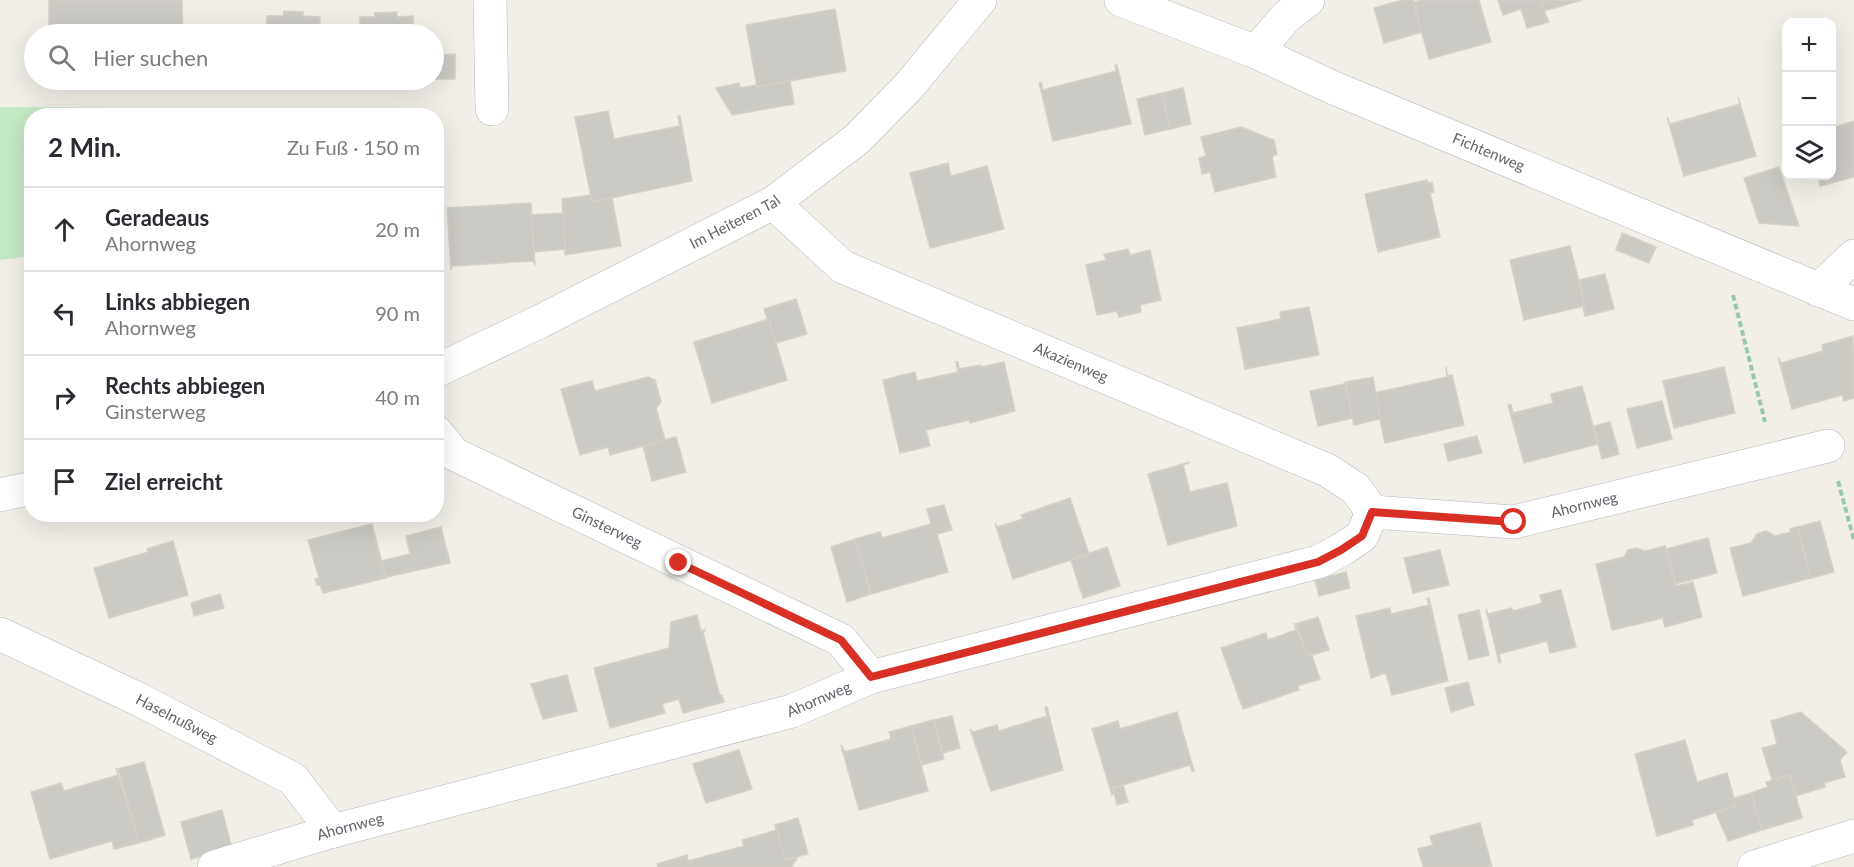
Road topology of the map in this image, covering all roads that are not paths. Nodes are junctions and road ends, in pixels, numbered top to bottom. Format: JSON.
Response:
{"nodes":[{"id":1,"x":490,"y":0,"type":"edge"},
{"id":2,"x":980,"y":0,"type":"edge"},
{"id":3,"x":1121,"y":0,"type":"edge"},
{"id":4,"x":1308,"y":0,"type":"edge"},
{"id":5,"x":1256,"y":52,"type":"junction"},
{"id":6,"x":492,"y":109,"type":"dead end"},
{"id":7,"x":773,"y":203,"type":"junction"},
{"id":8,"x":1854,"y":256,"type":"edge"},
{"id":9,"x":1818,"y":290,"type":"junction"},
{"id":10,"x":1854,"y":304,"type":"edge"},
{"id":11,"x":444,"y":367,"type":"edge"},
{"id":12,"x":444,"y":442,"type":"edge"},
{"id":13,"x":1828,"y":446,"type":"road end"},
{"id":14,"x":24,"y":490,"type":"edge"},
{"id":15,"x":0,"y":495,"type":"edge"},
{"id":16,"x":1372,"y":512,"type":"junction"},
{"id":17,"x":0,"y":634,"type":"edge"},
{"id":18,"x":871,"y":677,"type":"junction"},
{"id":19,"x":333,"y":831,"type":"junction"},
{"id":20,"x":1854,"y":836,"type":"edge"},
{"id":21,"x":214,"y":867,"type":"edge"},
{"id":22,"x":1754,"y":867,"type":"edge"}],
"edges":[{"from":1,"to":6,"type":"street"},
{"from":2,"to":7,"type":"street","name":"Im Heiteren Tal"},
{"from":3,"to":5,"type":"street","name":"Fichtenweg"},
{"from":4,"to":5,"type":"street"},
{"from":5,"to":9,"type":"street","name":"Fichtenweg"},
{"from":7,"to":11,"type":"street","name":"Im Heiteren Tal"},
{"from":7,"to":16,"type":"street","name":"Akazienweg"},
{"from":8,"to":9,"type":"street"},
{"from":9,"to":10,"type":"street","name":"Fichtenweg"},
{"from":12,"to":18,"type":"street","name":"Ginsterweg"},
{"from":13,"to":16,"type":"street","name":"Ahornweg"},
{"from":14,"to":15,"type":"street"},
{"from":16,"to":18,"type":"street","name":"Ahornweg"},
{"from":17,"to":19,"type":"street","name":"Haselnußweg"},
{"from":18,"to":19,"type":"street","name":"Ahornweg"},
{"from":19,"to":21,"type":"street","name":"Ahornweg"},
{"from":20,"to":22,"type":"street"}]}
